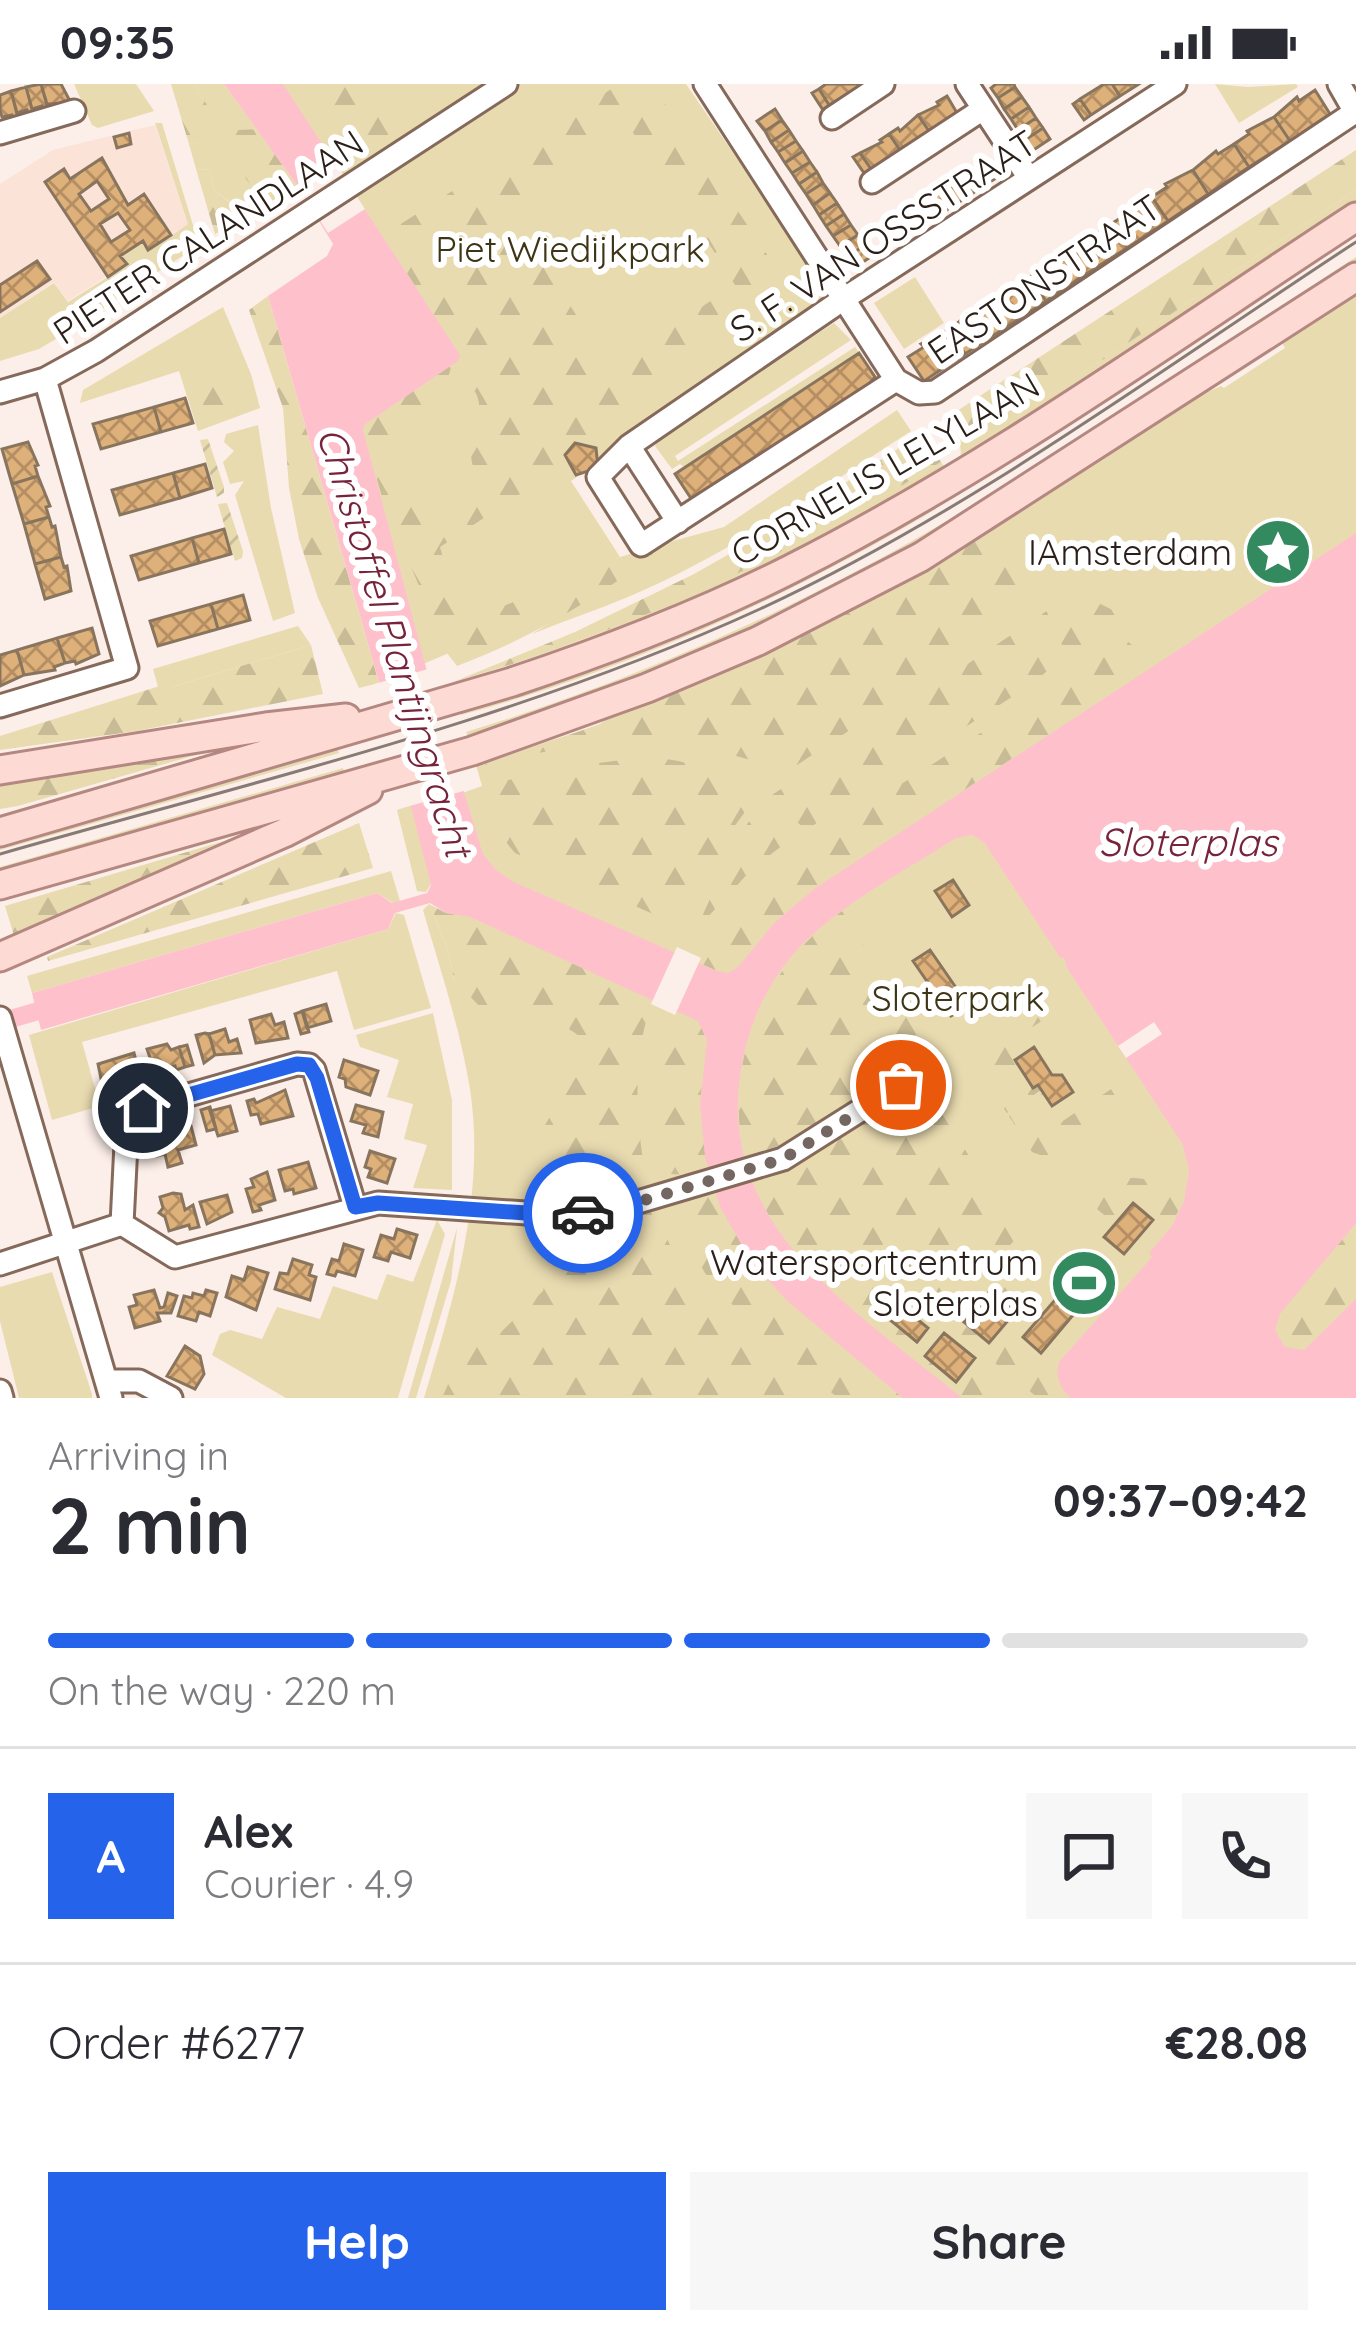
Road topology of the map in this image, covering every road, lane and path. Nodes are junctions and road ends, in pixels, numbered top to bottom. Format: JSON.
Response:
{"nodes":[{"id":1,"x":506,"y":84,"type":"edge"},
{"id":2,"x":737,"y":84,"type":"edge"},
{"id":3,"x":884,"y":84,"type":"edge"},
{"id":4,"x":967,"y":84,"type":"edge"},
{"id":5,"x":1175,"y":84,"type":"edge"},
{"id":6,"x":1339,"y":84,"type":"edge"},
{"id":7,"x":710,"y":91,"type":"edge"},
{"id":8,"x":983,"y":109,"type":"junction"},
{"id":9,"x":74,"y":111,"type":"dead end"},
{"id":10,"x":832,"y":118,"type":"dead end"},
{"id":11,"x":0,"y":133,"type":"edge"},
{"id":12,"x":1029,"y":178,"type":"junction"},
{"id":13,"x":872,"y":182,"type":"dead end"},
{"id":14,"x":1356,"y":217,"type":"edge"},
{"id":15,"x":1356,"y":277,"type":"edge"},
{"id":16,"x":845,"y":298,"type":"junction"},
{"id":17,"x":45,"y":379,"type":"junction"},
{"id":18,"x":896,"y":380,"type":"junction"},
{"id":19,"x":0,"y":392,"type":"edge"},
{"id":20,"x":629,"y":446,"type":"junction"},
{"id":21,"x":678,"y":522,"type":"junction"},
{"id":22,"x":0,"y":706,"type":"edge"},
{"id":23,"x":331,"y":728,"type":"junction"},
{"id":24,"x":0,"y":770,"type":"edge"},
{"id":25,"x":349,"y":792,"type":"junction"},
{"id":26,"x":0,"y":832,"type":"edge"},
{"id":27,"x":0,"y":885,"type":"edge"},
{"id":28,"x":0,"y":957,"type":"edge"},
{"id":29,"x":1,"y":1022,"type":"edge"},
{"id":30,"x":932,"y":1066,"type":"dead end"},
{"id":31,"x":355,"y":1207,"type":"junction"},
{"id":32,"x":122,"y":1224,"type":"junction"},
{"id":33,"x":64,"y":1244,"type":"junction"},
{"id":34,"x":0,"y":1264,"type":"edge"},
{"id":35,"x":109,"y":1390,"type":"edge"},
{"id":36,"x":172,"y":1398,"type":"edge"}],
"edges":[{"from":1,"to":17,"type":"street","name":"PIETER CALANDLAAN"},
{"from":2,"to":7,"type":"street"},
{"from":3,"to":10,"type":"street"},
{"from":4,"to":8,"type":"street"},
{"from":5,"to":12,"type":"street","name":"S. F. VAN OSSSTRAAT"},
{"from":6,"to":18,"type":"street","name":"EASTONSTRAAT"},
{"from":7,"to":16,"type":"street"},
{"from":8,"to":12,"type":"street"},
{"from":8,"to":13,"type":"street"},
{"from":9,"to":11,"type":"street"},
{"from":12,"to":16,"type":"street","name":"S. F. VAN OSSSTRAAT"},
{"from":14,"to":23,"type":"main road","name":"CORNELIS LELYLAAN"},
{"from":15,"to":25,"type":"main road"},
{"from":16,"to":18,"type":"street"},
{"from":16,"to":20,"type":"street","name":"S. F. VAN OSSSTRAAT"},
{"from":17,"to":19,"type":"street","name":"PIETER CALANDLAAN"},
{"from":17,"to":22,"type":"street"},
{"from":18,"to":21,"type":"street","name":"EASTONSTRAAT"},
{"from":20,"to":21,"type":"street"},
{"from":20,"to":21,"type":"street","name":"EASTONSTRAAT"},
{"from":23,"to":24,"type":"main road"},
{"from":23,"to":26,"type":"main road","name":"CORNELIS LELYLAAN"},
{"from":25,"to":27,"type":"main road"},
{"from":25,"to":28,"type":"main road"},
{"from":29,"to":33,"type":"street"},
{"from":30,"to":31,"type":"street"},
{"from":31,"to":32,"type":"street"},
{"from":31,"to":32,"type":"street"},
{"from":32,"to":33,"type":"street"},
{"from":33,"to":34,"type":"street"},
{"from":33,"to":35,"type":"street"},
{"from":35,"to":36,"type":"street"}]}
